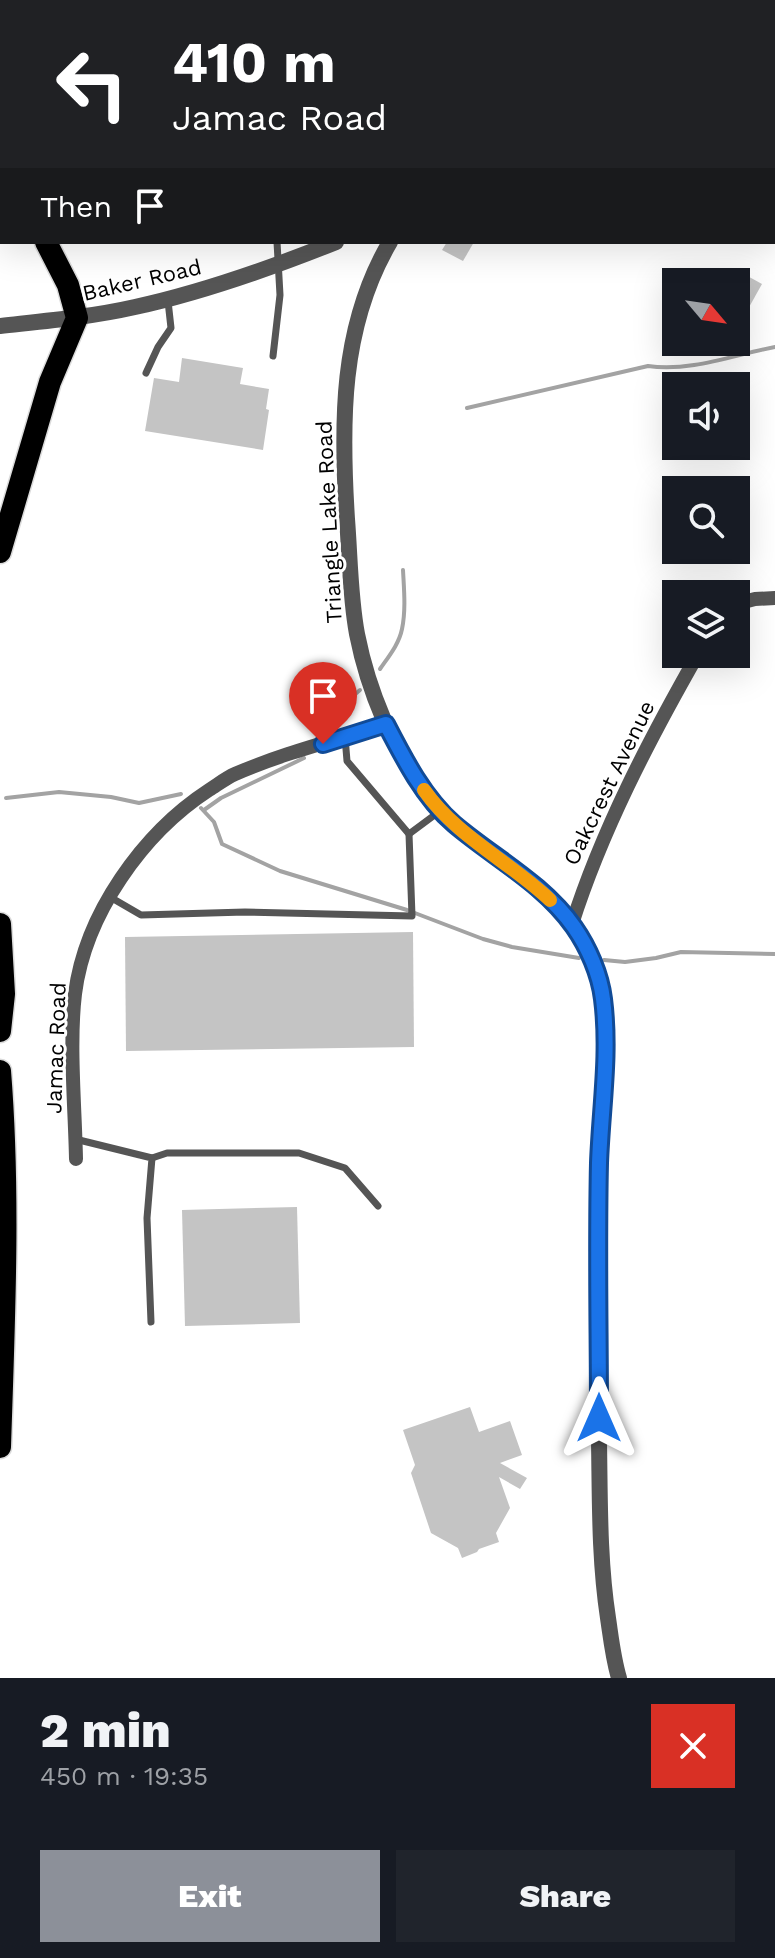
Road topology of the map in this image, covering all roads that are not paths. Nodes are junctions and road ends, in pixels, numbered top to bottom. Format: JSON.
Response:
{"nodes":[{"id":1,"x":47,"y":244,"type":"edge"},
{"id":2,"x":277,"y":244,"type":"edge"},
{"id":3,"x":331,"y":244,"type":"edge"},
{"id":4,"x":389,"y":244,"type":"edge"},
{"id":5,"x":278,"y":265,"type":"junction"},
{"id":6,"x":168,"y":299,"type":"junction"},
{"id":7,"x":77,"y":318,"type":"junction"},
{"id":8,"x":0,"y":326,"type":"edge"},
{"id":9,"x":273,"y":356,"type":"dead end"},
{"id":10,"x":146,"y":373,"type":"dead end"},
{"id":11,"x":0,"y":552,"type":"edge"},
{"id":12,"x":775,"y":598,"type":"edge"},
{"id":13,"x":750,"y":600,"type":"edge"},
{"id":14,"x":690,"y":668,"type":"edge"},
{"id":15,"x":386,"y":724,"type":"junction"},
{"id":16,"x":345,"y":737,"type":"junction"},
{"id":17,"x":441,"y":810,"type":"junction"},
{"id":18,"x":409,"y":834,"type":"junction"},
{"id":19,"x":110,"y":897,"type":"junction"},
{"id":20,"x":0,"y":924,"type":"edge"},
{"id":21,"x":572,"y":924,"type":"junction"},
{"id":22,"x":0,"y":1031,"type":"edge"},
{"id":23,"x":0,"y":1071,"type":"edge"},
{"id":24,"x":75,"y":1139,"type":"junction"},
{"id":25,"x":152,"y":1158,"type":"junction"},
{"id":26,"x":76,"y":1159,"type":"dead end"},
{"id":27,"x":378,"y":1206,"type":"dead end"},
{"id":28,"x":151,"y":1322,"type":"dead end"},
{"id":29,"x":0,"y":1447,"type":"edge"},
{"id":30,"x":619,"y":1678,"type":"edge"}],
"edges":[{"from":1,"to":7,"type":"highway"},
{"from":2,"to":5,"type":"lane"},
{"from":3,"to":5,"type":"street","name":"Baker Road"},
{"from":4,"to":15,"type":"street","name":"Triangle Lake Road"},
{"from":5,"to":6,"type":"street","name":"Baker Road"},
{"from":5,"to":9,"type":"lane"},
{"from":6,"to":7,"type":"street","name":"Baker Road"},
{"from":6,"to":10,"type":"lane"},
{"from":7,"to":8,"type":"street","name":"Baker Road"},
{"from":7,"to":11,"type":"highway"},
{"from":12,"to":13,"type":"street"},
{"from":14,"to":21,"type":"street","name":"Oakcrest Avenue"},
{"from":15,"to":16,"type":"street","name":"Jamac Road"},
{"from":15,"to":17,"type":"street","name":"Triangle Lake Road"},
{"from":16,"to":18,"type":"lane"},
{"from":16,"to":19,"type":"street","name":"Jamac Road"},
{"from":17,"to":18,"type":"lane"},
{"from":17,"to":21,"type":"street","name":"Triangle Lake Road"},
{"from":18,"to":19,"type":"lane"},
{"from":19,"to":24,"type":"street","name":"Jamac Road"},
{"from":20,"to":22,"type":"highway"},
{"from":21,"to":30,"type":"street","name":"Triangle Lake Road"},
{"from":23,"to":29,"type":"highway"},
{"from":24,"to":25,"type":"lane"},
{"from":24,"to":26,"type":"street","name":"Jamac Road"},
{"from":25,"to":27,"type":"lane"},
{"from":25,"to":28,"type":"lane"}]}
